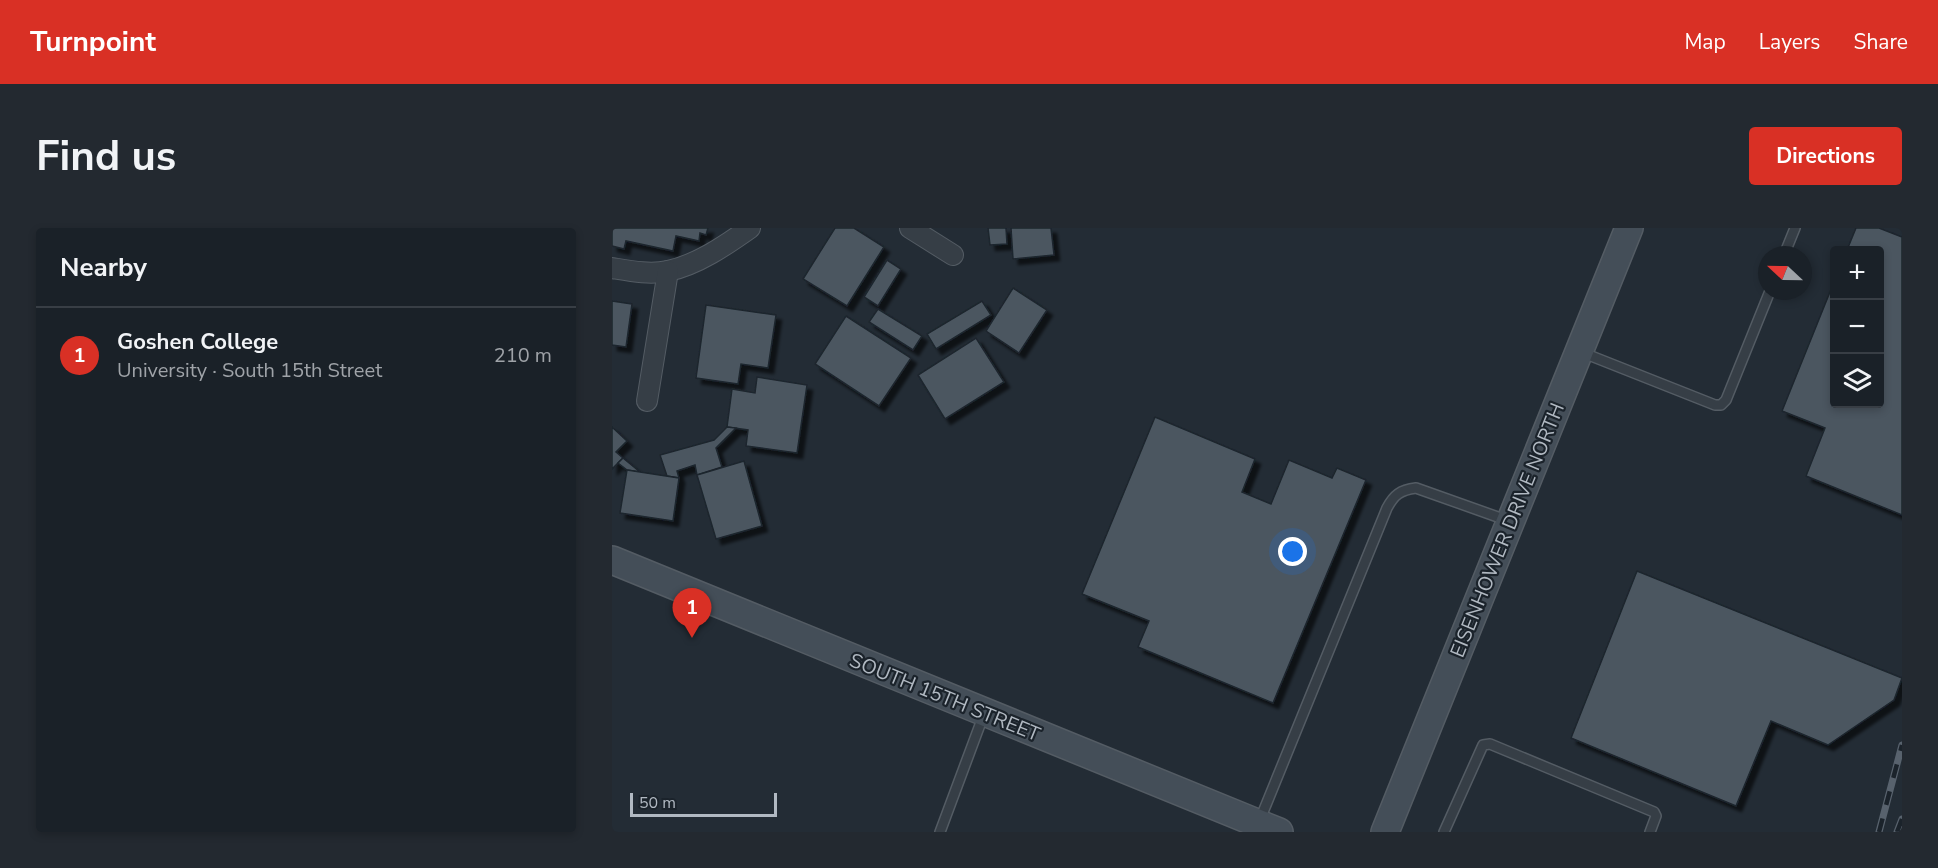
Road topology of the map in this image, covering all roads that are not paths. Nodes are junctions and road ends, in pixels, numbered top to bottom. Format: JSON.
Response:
{"nodes":[{"id":1,"x":910,"y":228,"type":"edge"},
{"id":2,"x":1629,"y":228,"type":"edge"},
{"id":3,"x":1795,"y":228,"type":"edge"},
{"id":4,"x":748,"y":229,"type":"edge"},
{"id":5,"x":1788,"y":246,"type":"edge"},
{"id":6,"x":953,"y":255,"type":"dead end"},
{"id":7,"x":612,"y":268,"type":"edge"},
{"id":8,"x":668,"y":271,"type":"junction"},
{"id":9,"x":1766,"y":300,"type":"edge"},
{"id":10,"x":1579,"y":351,"type":"junction"},
{"id":11,"x":647,"y":401,"type":"dead end"},
{"id":12,"x":1510,"y":521,"type":"junction"},
{"id":13,"x":612,"y":560,"type":"edge"},
{"id":14,"x":984,"y":713,"type":"junction"},
{"id":15,"x":1269,"y":828,"type":"edge"},
{"id":16,"x":1387,"y":831,"type":"edge"},
{"id":17,"x":940,"y":832,"type":"edge"},
{"id":18,"x":1444,"y":832,"type":"edge"},
{"id":19,"x":1650,"y":832,"type":"edge"}],
"edges":[{"from":1,"to":6,"type":"street"},
{"from":2,"to":10,"type":"street","name":"EISENHOWER DRIVE NORTH"},
{"from":3,"to":5,"type":"lane"},
{"from":4,"to":8,"type":"street"},
{"from":7,"to":8,"type":"street"},
{"from":8,"to":11,"type":"street"},
{"from":9,"to":10,"type":"lane"},
{"from":10,"to":12,"type":"street","name":"EISENHOWER DRIVE NORTH"},
{"from":12,"to":15,"type":"lane"},
{"from":12,"to":16,"type":"street","name":"EISENHOWER DRIVE NORTH"},
{"from":13,"to":14,"type":"street","name":"SOUTH 15TH STREET"},
{"from":14,"to":15,"type":"street","name":"SOUTH 15TH STREET"},
{"from":14,"to":17,"type":"lane"},
{"from":18,"to":19,"type":"lane"}]}
